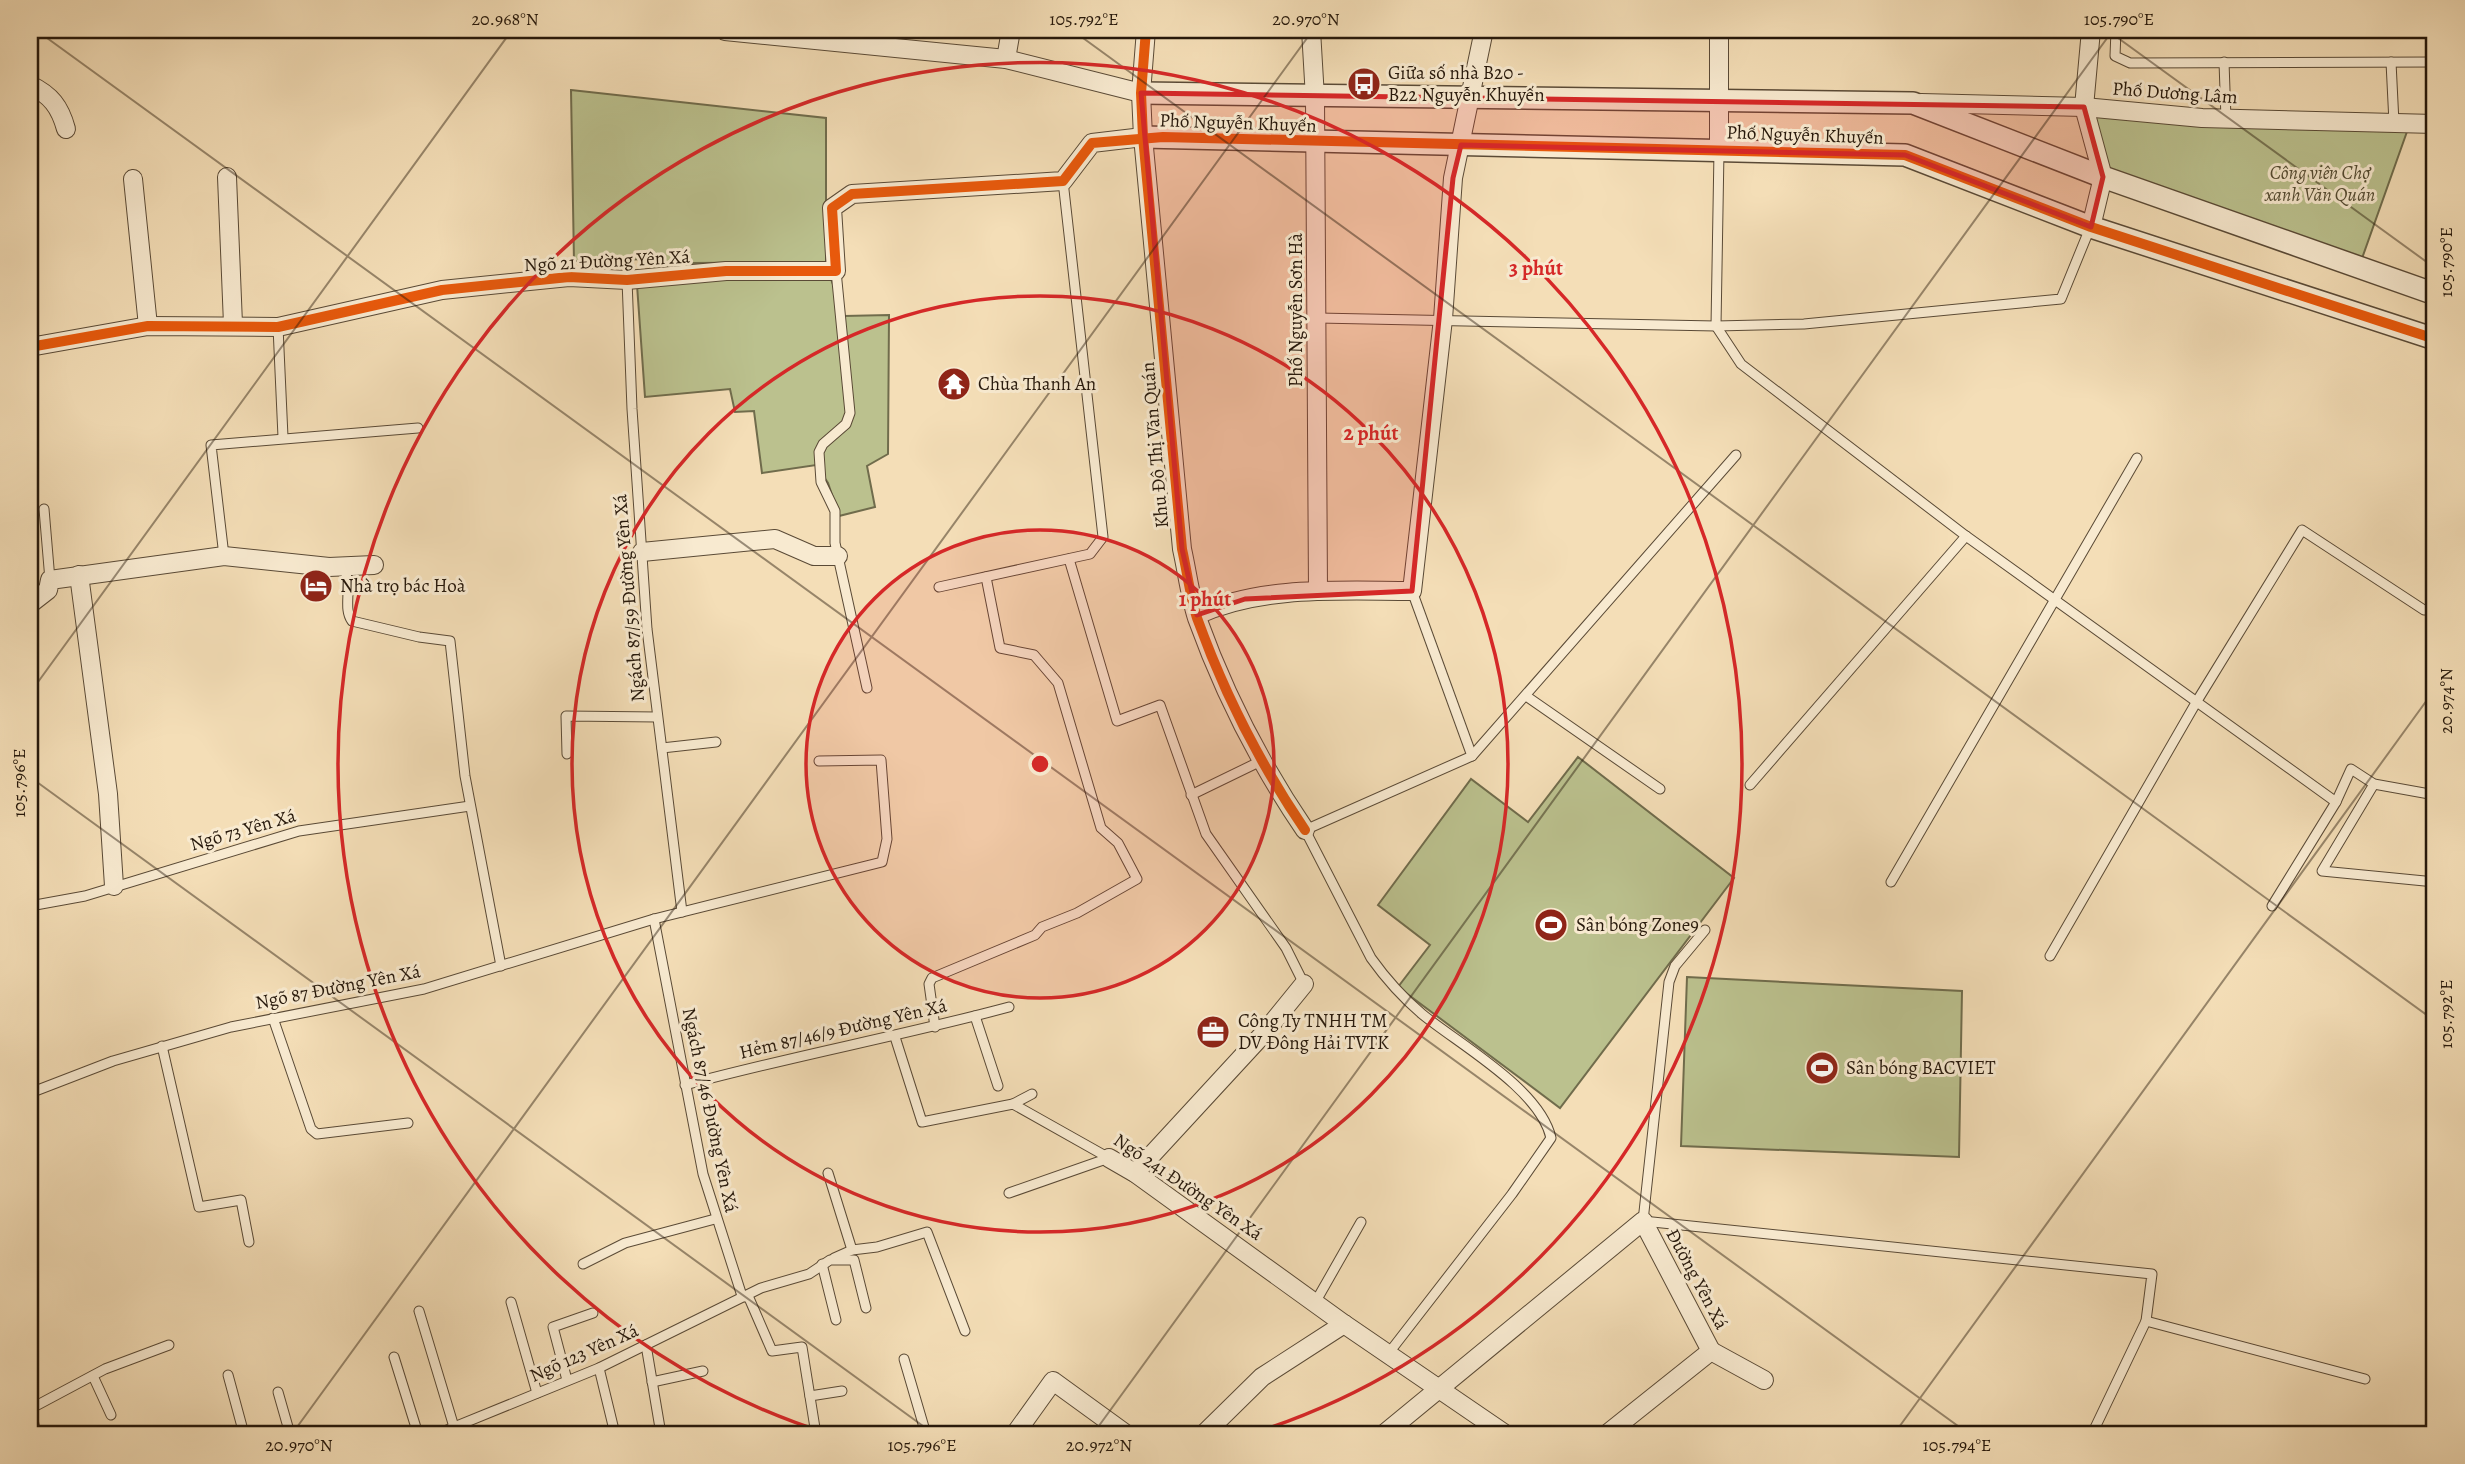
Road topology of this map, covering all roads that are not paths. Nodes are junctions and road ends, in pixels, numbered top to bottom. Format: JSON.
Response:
{"nodes":[{"id":1,"x":641,"y":30,"type":"edge"},
{"id":2,"x":725,"y":30,"type":"edge"},
{"id":3,"x":1011,"y":30,"type":"edge"},
{"id":4,"x":1146,"y":30,"type":"edge"},
{"id":5,"x":1311,"y":30,"type":"edge"},
{"id":6,"x":1484,"y":30,"type":"edge"},
{"id":7,"x":1719,"y":30,"type":"edge"},
{"id":8,"x":2091,"y":30,"type":"edge"},
{"id":9,"x":2116,"y":30,"type":"edge"},
{"id":10,"x":1006,"y":59,"type":"junction"},
{"id":11,"x":2224,"y":62,"type":"junction"},
{"id":12,"x":2391,"y":62,"type":"junction"},
{"id":13,"x":2435,"y":62,"type":"edge"},
{"id":14,"x":30,"y":85,"type":"edge"},
{"id":15,"x":1142,"y":93,"type":"junction"},
{"id":16,"x":1468,"y":96,"type":"junction"},
{"id":17,"x":1315,"y":97,"type":"junction"},
{"id":18,"x":1718,"y":102,"type":"junction"},
{"id":19,"x":1913,"y":103,"type":"junction"},
{"id":20,"x":2084,"y":107,"type":"junction"},
{"id":21,"x":2226,"y":118,"type":"junction"},
{"id":22,"x":2394,"y":123,"type":"junction"},
{"id":23,"x":2435,"y":124,"type":"edge"},
{"id":24,"x":66,"y":129,"type":"dead end"},
{"id":25,"x":1143,"y":137,"type":"junction"},
{"id":26,"x":1316,"y":143,"type":"junction"},
{"id":27,"x":1461,"y":145,"type":"junction"},
{"id":28,"x":1719,"y":150,"type":"junction"},
{"id":29,"x":227,"y":177,"type":"dead end"},
{"id":30,"x":2103,"y":177,"type":"junction"},
{"id":31,"x":133,"y":179,"type":"dead end"},
{"id":32,"x":1063,"y":181,"type":"junction"},
{"id":33,"x":2091,"y":227,"type":"junction"},
{"id":34,"x":836,"y":271,"type":"junction"},
{"id":35,"x":627,"y":280,"type":"junction"},
{"id":36,"x":2435,"y":294,"type":"edge"},
{"id":37,"x":1318,"y":318,"type":"junction"},
{"id":38,"x":1443,"y":318,"type":"junction"},
{"id":39,"x":233,"y":324,"type":"junction"},
{"id":40,"x":1716,"y":326,"type":"junction"},
{"id":41,"x":148,"y":327,"type":"junction"},
{"id":42,"x":278,"y":327,"type":"junction"},
{"id":43,"x":2435,"y":339,"type":"edge"},
{"id":44,"x":30,"y":347,"type":"edge"},
{"id":45,"x":418,"y":428,"type":"dead end"},
{"id":46,"x":284,"y":437,"type":"junction"},
{"id":47,"x":1736,"y":454,"type":"dead end"},
{"id":48,"x":2137,"y":458,"type":"dead end"},
{"id":49,"x":44,"y":509,"type":"dead end"},
{"id":50,"x":1966,"y":536,"type":"junction"},
{"id":51,"x":642,"y":552,"type":"junction"},
{"id":52,"x":223,"y":556,"type":"junction"},
{"id":53,"x":838,"y":556,"type":"junction"},
{"id":54,"x":1069,"y":559,"type":"junction"},
{"id":55,"x":374,"y":565,"type":"dead end"},
{"id":56,"x":343,"y":567,"type":"junction"},
{"id":57,"x":79,"y":575,"type":"junction"},
{"id":58,"x":986,"y":577,"type":"junction"},
{"id":59,"x":50,"y":580,"type":"junction"},
{"id":60,"x":939,"y":587,"type":"dead end"},
{"id":61,"x":1318,"y":591,"type":"junction"},
{"id":62,"x":1412,"y":591,"type":"junction"},
{"id":63,"x":2057,"y":600,"type":"junction"},
{"id":64,"x":30,"y":604,"type":"edge"},
{"id":65,"x":2424,"y":610,"type":"dead end"},
{"id":66,"x":1196,"y":615,"type":"junction"},
{"id":67,"x":867,"y":688,"type":"dead end"},
{"id":68,"x":1526,"y":696,"type":"junction"},
{"id":69,"x":2197,"y":701,"type":"junction"},
{"id":70,"x":657,"y":717,"type":"junction"},
{"id":71,"x":716,"y":742,"type":"dead end"},
{"id":72,"x":662,"y":748,"type":"junction"},
{"id":73,"x":567,"y":754,"type":"dead end"},
{"id":74,"x":1472,"y":756,"type":"junction"},
{"id":75,"x":819,"y":761,"type":"dead end"},
{"id":76,"x":1261,"y":761,"type":"junction"},
{"id":77,"x":2374,"y":784,"type":"junction"},
{"id":78,"x":1750,"y":785,"type":"dead end"},
{"id":79,"x":1660,"y":789,"type":"dead end"},
{"id":80,"x":1191,"y":795,"type":"junction"},
{"id":81,"x":2435,"y":795,"type":"edge"},
{"id":82,"x":2336,"y":802,"type":"junction"},
{"id":83,"x":470,"y":806,"type":"junction"},
{"id":84,"x":1305,"y":830,"type":"junction"},
{"id":85,"x":1891,"y":882,"type":"dead end"},
{"id":86,"x":2435,"y":883,"type":"edge"},
{"id":87,"x":114,"y":886,"type":"junction"},
{"id":88,"x":30,"y":905,"type":"edge"},
{"id":89,"x":2272,"y":906,"type":"dead end"},
{"id":90,"x":682,"y":912,"type":"junction"},
{"id":91,"x":654,"y":919,"type":"junction"},
{"id":92,"x":1705,"y":930,"type":"dead end"},
{"id":93,"x":2050,"y":956,"type":"dead end"},
{"id":94,"x":501,"y":966,"type":"junction"},
{"id":95,"x":1304,"y":984,"type":"joint"},
{"id":96,"x":1009,"y":1007,"type":"dead end"},
{"id":97,"x":975,"y":1016,"type":"junction"},
{"id":98,"x":273,"y":1018,"type":"junction"},
{"id":99,"x":935,"y":1027,"type":"junction"},
{"id":100,"x":895,"y":1037,"type":"junction"},
{"id":101,"x":162,"y":1046,"type":"junction"},
{"id":102,"x":685,"y":1085,"type":"junction"},
{"id":103,"x":998,"y":1086,"type":"dead end"},
{"id":104,"x":30,"y":1093,"type":"edge"},
{"id":105,"x":1032,"y":1094,"type":"dead end"},
{"id":106,"x":1013,"y":1104,"type":"junction"},
{"id":107,"x":408,"y":1123,"type":"dead end"},
{"id":108,"x":1109,"y":1158,"type":"junction"},
{"id":109,"x":828,"y":1173,"type":"dead end"},
{"id":110,"x":1135,"y":1173,"type":"junction"},
{"id":111,"x":1009,"y":1194,"type":"dead end"},
{"id":112,"x":715,"y":1219,"type":"junction"},
{"id":113,"x":1643,"y":1221,"type":"junction"},
{"id":114,"x":1362,"y":1222,"type":"dead end"},
{"id":115,"x":249,"y":1242,"type":"dead end"},
{"id":116,"x":852,"y":1250,"type":"junction"},
{"id":117,"x":826,"y":1262,"type":"junction"},
{"id":118,"x":583,"y":1264,"type":"dead end"},
{"id":119,"x":742,"y":1296,"type":"junction"},
{"id":120,"x":1316,"y":1301,"type":"junction"},
{"id":121,"x":511,"y":1302,"type":"dead end"},
{"id":122,"x":866,"y":1308,"type":"dead end"},
{"id":123,"x":419,"y":1311,"type":"dead end"},
{"id":124,"x":593,"y":1313,"type":"dead end"},
{"id":125,"x":836,"y":1320,"type":"dead end"},
{"id":126,"x":2146,"y":1321,"type":"junction"},
{"id":127,"x":1345,"y":1324,"type":"junction"},
{"id":128,"x":965,"y":1331,"type":"dead end"},
{"id":129,"x":169,"y":1345,"type":"dead end"},
{"id":130,"x":646,"y":1345,"type":"junction"},
{"id":131,"x":1711,"y":1351,"type":"junction"},
{"id":132,"x":1388,"y":1354,"type":"junction"},
{"id":133,"x":394,"y":1357,"type":"dead end"},
{"id":134,"x":904,"y":1359,"type":"dead end"},
{"id":135,"x":599,"y":1367,"type":"junction"},
{"id":136,"x":704,"y":1371,"type":"dead end"},
{"id":137,"x":228,"y":1375,"type":"dead end"},
{"id":138,"x":93,"y":1376,"type":"junction"},
{"id":139,"x":2365,"y":1379,"type":"dead end"},
{"id":140,"x":1763,"y":1380,"type":"dead end"},
{"id":141,"x":567,"y":1381,"type":"junction"},
{"id":142,"x":652,"y":1382,"type":"junction"},
{"id":143,"x":1441,"y":1388,"type":"junction"},
{"id":144,"x":842,"y":1391,"type":"dead end"},
{"id":145,"x":278,"y":1392,"type":"dead end"},
{"id":146,"x":537,"y":1393,"type":"junction"},
{"id":147,"x":810,"y":1396,"type":"junction"},
{"id":148,"x":30,"y":1408,"type":"edge"},
{"id":149,"x":111,"y":1415,"type":"dead end"},
{"id":150,"x":454,"y":1427,"type":"junction"},
{"id":151,"x":815,"y":1428,"type":"dead end"},
{"id":152,"x":36,"y":1434,"type":"edge"},
{"id":153,"x":244,"y":1434,"type":"edge"},
{"id":154,"x":290,"y":1434,"type":"edge"},
{"id":155,"x":418,"y":1434,"type":"edge"},
{"id":156,"x":440,"y":1434,"type":"edge"},
{"id":157,"x":615,"y":1434,"type":"edge"},
{"id":158,"x":661,"y":1434,"type":"edge"},
{"id":159,"x":926,"y":1434,"type":"edge"},
{"id":160,"x":1016,"y":1434,"type":"edge"},
{"id":161,"x":1126,"y":1434,"type":"edge"},
{"id":162,"x":1204,"y":1434,"type":"edge"},
{"id":163,"x":1384,"y":1434,"type":"edge"},
{"id":164,"x":1505,"y":1434,"type":"edge"},
{"id":165,"x":1607,"y":1434,"type":"edge"},
{"id":166,"x":2092,"y":1434,"type":"edge"}],
"edges":[{"from":1,"to":2,"type":"lane"},
{"from":2,"to":10,"type":"street"},
{"from":3,"to":10,"type":"street"},
{"from":4,"to":15,"type":"street","name":"Khu Đô Thị Văn Quán"},
{"from":5,"to":17,"type":"street","name":"Phố Nguyễn Sơn Hà"},
{"from":6,"to":16,"type":"street"},
{"from":7,"to":18,"type":"street"},
{"from":8,"to":20,"type":"street"},
{"from":9,"to":11,"type":"lane"},
{"from":10,"to":15,"type":"street"},
{"from":11,"to":12,"type":"lane"},
{"from":11,"to":21,"type":"lane"},
{"from":12,"to":13,"type":"lane"},
{"from":12,"to":22,"type":"lane"},
{"from":14,"to":24,"type":"street"},
{"from":15,"to":17,"type":"street","name":"Phố Nguyễn Khuyến"},
{"from":15,"to":25,"type":"street","name":"Khu Đô Thị Văn Quán"},
{"from":16,"to":17,"type":"street","name":"Phố Nguyễn Khuyến"},
{"from":16,"to":18,"type":"street","name":"Phố Nguyễn Khuyến"},
{"from":16,"to":27,"type":"street"},
{"from":17,"to":26,"type":"street","name":"Phố Nguyễn Sơn Hà"},
{"from":18,"to":19,"type":"street","name":"Phố Nguyễn Khuyến"},
{"from":18,"to":28,"type":"street"},
{"from":19,"to":20,"type":"street","name":"Phố Dương Lâm"},
{"from":19,"to":30,"type":"street","name":"Phố Nguyễn Khuyến"},
{"from":20,"to":21,"type":"street","name":"Phố Dương Lâm"},
{"from":20,"to":30,"type":"street"},
{"from":21,"to":22,"type":"street","name":"Phố Dương Lâm"},
{"from":22,"to":23,"type":"street","name":"Phố Dương Lâm"},
{"from":25,"to":26,"type":"street","name":"Phố Nguyễn Khuyến"},
{"from":25,"to":32,"type":"street"},
{"from":25,"to":66,"type":"street","name":"Khu Đô Thị Văn Quán"},
{"from":26,"to":27,"type":"street","name":"Phố Nguyễn Khuyến"},
{"from":26,"to":37,"type":"street","name":"Phố Nguyễn Sơn Hà"},
{"from":27,"to":28,"type":"street","name":"Phố Nguyễn Khuyến"},
{"from":27,"to":38,"type":"street"},
{"from":28,"to":33,"type":"street","name":"Phố Nguyễn Khuyến"},
{"from":28,"to":40,"type":"lane"},
{"from":29,"to":39,"type":"street"},
{"from":30,"to":33,"type":"street"},
{"from":30,"to":36,"type":"street","name":"Phố Nguyễn Khuyến"},
{"from":31,"to":41,"type":"street"},
{"from":32,"to":34,"type":"street"},
{"from":32,"to":54,"type":"lane"},
{"from":33,"to":40,"type":"lane"},
{"from":33,"to":43,"type":"street","name":"Phố Nguyễn Khuyến"},
{"from":34,"to":35,"type":"street","name":"Ngõ 21 Đường Yên Xá"},
{"from":34,"to":53,"type":"lane"},
{"from":35,"to":42,"type":"street","name":"Ngõ 21 Đường Yên Xá"},
{"from":35,"to":51,"type":"lane","name":"Ngách 87/59 Đường Yên Xá"},
{"from":37,"to":38,"type":"lane"},
{"from":37,"to":61,"type":"street","name":"Phố Nguyễn Sơn Hà"},
{"from":38,"to":40,"type":"lane"},
{"from":38,"to":62,"type":"street"},
{"from":39,"to":41,"type":"street","name":"Ngõ 21 Đường Yên Xá"},
{"from":39,"to":42,"type":"street","name":"Ngõ 21 Đường Yên Xá"},
{"from":40,"to":50,"type":"lane"},
{"from":41,"to":44,"type":"street","name":"Ngõ 21 Đường Yên Xá"},
{"from":42,"to":46,"type":"lane"},
{"from":45,"to":46,"type":"lane"},
{"from":46,"to":52,"type":"lane"},
{"from":47,"to":68,"type":"lane"},
{"from":48,"to":63,"type":"lane"},
{"from":49,"to":59,"type":"lane"},
{"from":50,"to":63,"type":"lane"},
{"from":50,"to":78,"type":"lane"},
{"from":51,"to":53,"type":"street"},
{"from":51,"to":70,"type":"lane","name":"Ngách 87/59 Đường Yên Xá"},
{"from":52,"to":56,"type":"street"},
{"from":52,"to":57,"type":"street"},
{"from":53,"to":67,"type":"lane"},
{"from":54,"to":58,"type":"lane"},
{"from":54,"to":80,"type":"lane"},
{"from":55,"to":56,"type":"street"},
{"from":56,"to":83,"type":"lane"},
{"from":57,"to":59,"type":"street"},
{"from":57,"to":87,"type":"street"},
{"from":58,"to":60,"type":"lane"},
{"from":58,"to":99,"type":"lane"},
{"from":59,"to":64,"type":"street"},
{"from":61,"to":62,"type":"street"},
{"from":61,"to":66,"type":"street"},
{"from":62,"to":74,"type":"lane"},
{"from":63,"to":69,"type":"lane"},
{"from":63,"to":85,"type":"lane"},
{"from":65,"to":69,"type":"lane"},
{"from":66,"to":76,"type":"street","name":"Khu Đô Thị Văn Quán"},
{"from":68,"to":74,"type":"lane"},
{"from":68,"to":79,"type":"lane"},
{"from":69,"to":82,"type":"lane"},
{"from":69,"to":93,"type":"lane"},
{"from":70,"to":72,"type":"lane","name":"Ngách 87/59 Đường Yên Xá"},
{"from":70,"to":73,"type":"lane"},
{"from":71,"to":72,"type":"lane"},
{"from":72,"to":90,"type":"lane","name":"Ngách 87/59 Đường Yên Xá"},
{"from":74,"to":84,"type":"lane"},
{"from":75,"to":90,"type":"lane","name":"Ngõ 87 Đường Yên Xá"},
{"from":76,"to":80,"type":"lane"},
{"from":76,"to":84,"type":"street","name":"Khu Đô Thị Văn Quán"},
{"from":77,"to":81,"type":"lane"},
{"from":77,"to":82,"type":"lane"},
{"from":77,"to":86,"type":"lane"},
{"from":80,"to":95,"type":"lane"},
{"from":82,"to":89,"type":"lane"},
{"from":83,"to":87,"type":"lane","name":"Ngõ 73 Yên Xá"},
{"from":83,"to":94,"type":"lane"},
{"from":84,"to":132,"type":"lane"},
{"from":87,"to":88,"type":"lane","name":"Ngõ 73 Yên Xá"},
{"from":90,"to":91,"type":"lane","name":"Ngõ 87 Đường Yên Xá"},
{"from":91,"to":94,"type":"lane","name":"Ngõ 87 Đường Yên Xá"},
{"from":91,"to":102,"type":"lane","name":"Ngách 87/46 Đường Yên Xá"},
{"from":92,"to":113,"type":"lane"},
{"from":94,"to":98,"type":"lane","name":"Ngõ 87 Đường Yên Xá"},
{"from":95,"to":110,"type":"street"},
{"from":96,"to":97,"type":"lane","name":"Hẻm 87/46/9 Đường Yên Xá"},
{"from":97,"to":99,"type":"lane","name":"Hẻm 87/46/9 Đường Yên Xá"},
{"from":97,"to":103,"type":"lane"},
{"from":98,"to":101,"type":"lane","name":"Ngõ 87 Đường Yên Xá"},
{"from":98,"to":107,"type":"lane"},
{"from":99,"to":100,"type":"lane","name":"Hẻm 87/46/9 Đường Yên Xá"},
{"from":100,"to":102,"type":"lane","name":"Hẻm 87/46/9 Đường Yên Xá"},
{"from":100,"to":106,"type":"lane"},
{"from":101,"to":104,"type":"lane","name":"Ngõ 87 Đường Yên Xá"},
{"from":101,"to":115,"type":"lane"},
{"from":102,"to":112,"type":"lane","name":"Ngách 87/46 Đường Yên Xá"},
{"from":105,"to":106,"type":"lane"},
{"from":106,"to":108,"type":"lane","name":"Ngõ 241 Đường Yên Xá"},
{"from":108,"to":110,"type":"street","name":"Ngõ 241 Đường Yên Xá"},
{"from":108,"to":111,"type":"lane"},
{"from":109,"to":116,"type":"lane"},
{"from":110,"to":120,"type":"street","name":"Ngõ 241 Đường Yên Xá"},
{"from":112,"to":118,"type":"lane"},
{"from":112,"to":119,"type":"lane","name":"Ngách 87/46 Đường Yên Xá"},
{"from":113,"to":126,"type":"lane"},
{"from":113,"to":131,"type":"street","name":"Đường Yên Xá"},
{"from":113,"to":143,"type":"street"},
{"from":114,"to":120,"type":"lane"},
{"from":116,"to":117,"type":"lane"},
{"from":116,"to":128,"type":"lane"},
{"from":117,"to":119,"type":"lane","name":"Ngõ 123 Yên Xá"},
{"from":117,"to":122,"type":"lane"},
{"from":117,"to":125,"type":"lane"},
{"from":119,"to":130,"type":"lane","name":"Ngõ 123 Yên Xá"},
{"from":119,"to":147,"type":"lane","name":"Ngách 87/46 Đường Yên Xá"},
{"from":120,"to":127,"type":"street","name":"Ngõ 241 Đường Yên Xá"},
{"from":121,"to":146,"type":"lane"},
{"from":123,"to":150,"type":"lane"},
{"from":124,"to":141,"type":"lane"},
{"from":126,"to":139,"type":"lane"},
{"from":126,"to":166,"type":"lane"},
{"from":127,"to":132,"type":"street","name":"Ngõ 241 Đường Yên Xá"},
{"from":127,"to":162,"type":"street"},
{"from":129,"to":138,"type":"lane"},
{"from":130,"to":135,"type":"lane","name":"Ngõ 123 Yên Xá"},
{"from":130,"to":142,"type":"lane"},
{"from":131,"to":140,"type":"street"},
{"from":131,"to":165,"type":"street","name":"Đường Yên Xá"},
{"from":132,"to":143,"type":"street","name":"Ngõ 241 Đường Yên Xá"},
{"from":133,"to":155,"type":"lane"},
{"from":134,"to":159,"type":"lane"},
{"from":135,"to":141,"type":"lane","name":"Ngõ 123 Yên Xá"},
{"from":135,"to":157,"type":"lane"},
{"from":136,"to":142,"type":"lane"},
{"from":137,"to":153,"type":"lane"},
{"from":138,"to":148,"type":"lane"},
{"from":138,"to":149,"type":"lane"},
{"from":141,"to":146,"type":"lane","name":"Ngõ 123 Yên Xá"},
{"from":142,"to":158,"type":"lane"},
{"from":143,"to":163,"type":"street"},
{"from":143,"to":164,"type":"street","name":"Ngõ 241 Đường Yên Xá"},
{"from":144,"to":147,"type":"lane"},
{"from":145,"to":154,"type":"lane"},
{"from":146,"to":150,"type":"lane","name":"Ngõ 123 Yên Xá"},
{"from":147,"to":151,"type":"lane","name":"Ngách 87/46 Đường Yên Xá"},
{"from":148,"to":152,"type":"lane"},
{"from":150,"to":156,"type":"lane","name":"Ngõ 123 Yên Xá"},
{"from":160,"to":161,"type":"street"}]}
